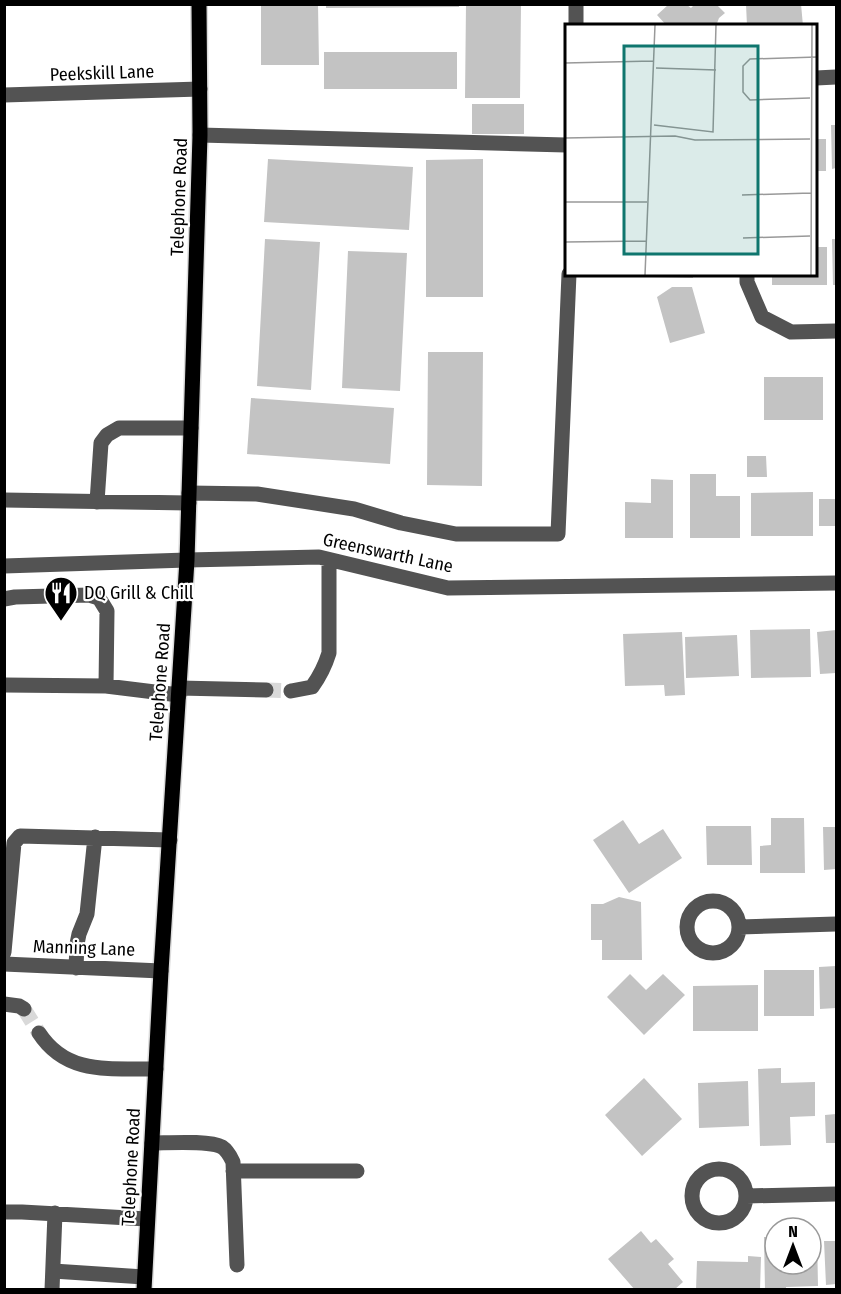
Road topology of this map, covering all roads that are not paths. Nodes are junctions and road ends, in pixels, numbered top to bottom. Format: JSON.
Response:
{"nodes":[{"id":1,"x":199,"y":4,"type":"edge"},
{"id":2,"x":576,"y":4,"type":"edge"},
{"id":3,"x":576,"y":24,"type":"edge"},
{"id":4,"x":837,"y":77,"type":"edge"},
{"id":5,"x":817,"y":78,"type":"edge"},
{"id":6,"x":200,"y":89,"type":"junction"},
{"id":7,"x":4,"y":95,"type":"edge"},
{"id":8,"x":200,"y":135,"type":"junction"},
{"id":9,"x":565,"y":145,"type":"edge"},
{"id":10,"x":569,"y":276,"type":"edge"},
{"id":11,"x":747,"y":276,"type":"edge"},
{"id":12,"x":837,"y":331,"type":"edge"},
{"id":13,"x":191,"y":428,"type":"junction"},
{"id":14,"x":189,"y":498,"type":"junction"},
{"id":15,"x":4,"y":500,"type":"edge"},
{"id":16,"x":97,"y":502,"type":"junction"},
{"id":17,"x":187,"y":560,"type":"junction"},
{"id":18,"x":329,"y":560,"type":"junction"},
{"id":19,"x":4,"y":566,"type":"edge"},
{"id":20,"x":837,"y":583,"type":"edge"},
{"id":21,"x":4,"y":599,"type":"edge"},
{"id":22,"x":4,"y":686,"type":"edge"},
{"id":23,"x":106,"y":686,"type":"junction"},
{"id":24,"x":266,"y":690,"type":"tunnel mouth"},
{"id":25,"x":291,"y":691,"type":"tunnel mouth"},
{"id":26,"x":179,"y":692,"type":"junction"},
{"id":27,"x":95,"y":837,"type":"junction"},
{"id":28,"x":170,"y":840,"type":"junction"},
{"id":29,"x":837,"y":924,"type":"edge"},
{"id":30,"x":740,"y":927,"type":"dead end"},
{"id":31,"x":4,"y":952,"type":"edge"},
{"id":32,"x":4,"y":964,"type":"edge"},
{"id":33,"x":76,"y":968,"type":"junction"},
{"id":34,"x":161,"y":970,"type":"junction"},
{"id":35,"x":4,"y":1004,"type":"edge"},
{"id":36,"x":24,"y":1009,"type":"tunnel mouth"},
{"id":37,"x":39,"y":1033,"type":"tunnel mouth"},
{"id":38,"x":156,"y":1069,"type":"junction"},
{"id":39,"x":152,"y":1143,"type":"junction"},
{"id":40,"x":233,"y":1171,"type":"junction"},
{"id":41,"x":357,"y":1171,"type":"dead end"},
{"id":42,"x":837,"y":1194,"type":"edge"},
{"id":43,"x":747,"y":1196,"type":"dead end"},
{"id":44,"x":4,"y":1212,"type":"edge"},
{"id":45,"x":55,"y":1214,"type":"junction"},
{"id":46,"x":147,"y":1219,"type":"junction"},
{"id":47,"x":237,"y":1265,"type":"dead end"},
{"id":48,"x":53,"y":1271,"type":"junction"},
{"id":49,"x":144,"y":1283,"type":"edge"},
{"id":50,"x":52,"y":1290,"type":"edge"}],
"edges":[{"from":1,"to":6,"type":"main road","name":"Telephone Road"},
{"from":2,"to":3,"type":"street"},
{"from":4,"to":5,"type":"street"},
{"from":6,"to":7,"type":"street","name":"Peekskill Lane"},
{"from":6,"to":8,"type":"main road","name":"Telephone Road"},
{"from":8,"to":9,"type":"street"},
{"from":8,"to":13,"type":"main road","name":"Telephone Road"},
{"from":10,"to":14,"type":"street"},
{"from":11,"to":12,"type":"street"},
{"from":13,"to":14,"type":"main road","name":"Telephone Road"},
{"from":13,"to":16,"type":"street"},
{"from":14,"to":16,"type":"street"},
{"from":14,"to":17,"type":"main road","name":"Telephone Road"},
{"from":15,"to":16,"type":"street"},
{"from":17,"to":18,"type":"street","name":"Greenswarth Lane"},
{"from":17,"to":19,"type":"street","name":"Greenswarth Lane"},
{"from":17,"to":26,"type":"main road","name":"Telephone Road"},
{"from":18,"to":20,"type":"street","name":"Greenswarth Lane"},
{"from":18,"to":25,"type":"street"},
{"from":21,"to":23,"type":"street"},
{"from":22,"to":23,"type":"street"},
{"from":23,"to":26,"type":"street"},
{"from":24,"to":26,"type":"street"},
{"from":26,"to":28,"type":"main road","name":"Telephone Road"},
{"from":27,"to":28,"type":"street"},
{"from":27,"to":31,"type":"street"},
{"from":27,"to":33,"type":"street"},
{"from":28,"to":34,"type":"main road","name":"Telephone Road"},
{"from":29,"to":30,"type":"street"},
{"from":32,"to":33,"type":"street","name":"Manning Lane"},
{"from":33,"to":34,"type":"street","name":"Manning Lane"},
{"from":34,"to":38,"type":"main road","name":"Telephone Road"},
{"from":35,"to":36,"type":"street"},
{"from":37,"to":38,"type":"street"},
{"from":38,"to":39,"type":"main road","name":"Telephone Road"},
{"from":39,"to":40,"type":"street"},
{"from":39,"to":46,"type":"main road","name":"Telephone Road"},
{"from":40,"to":41,"type":"street"},
{"from":40,"to":47,"type":"street"},
{"from":42,"to":43,"type":"street"},
{"from":44,"to":45,"type":"street"},
{"from":45,"to":46,"type":"street"},
{"from":45,"to":48,"type":"street"},
{"from":46,"to":49,"type":"main road","name":"Telephone Road"},
{"from":48,"to":49,"type":"street"},
{"from":48,"to":50,"type":"street"}]}
